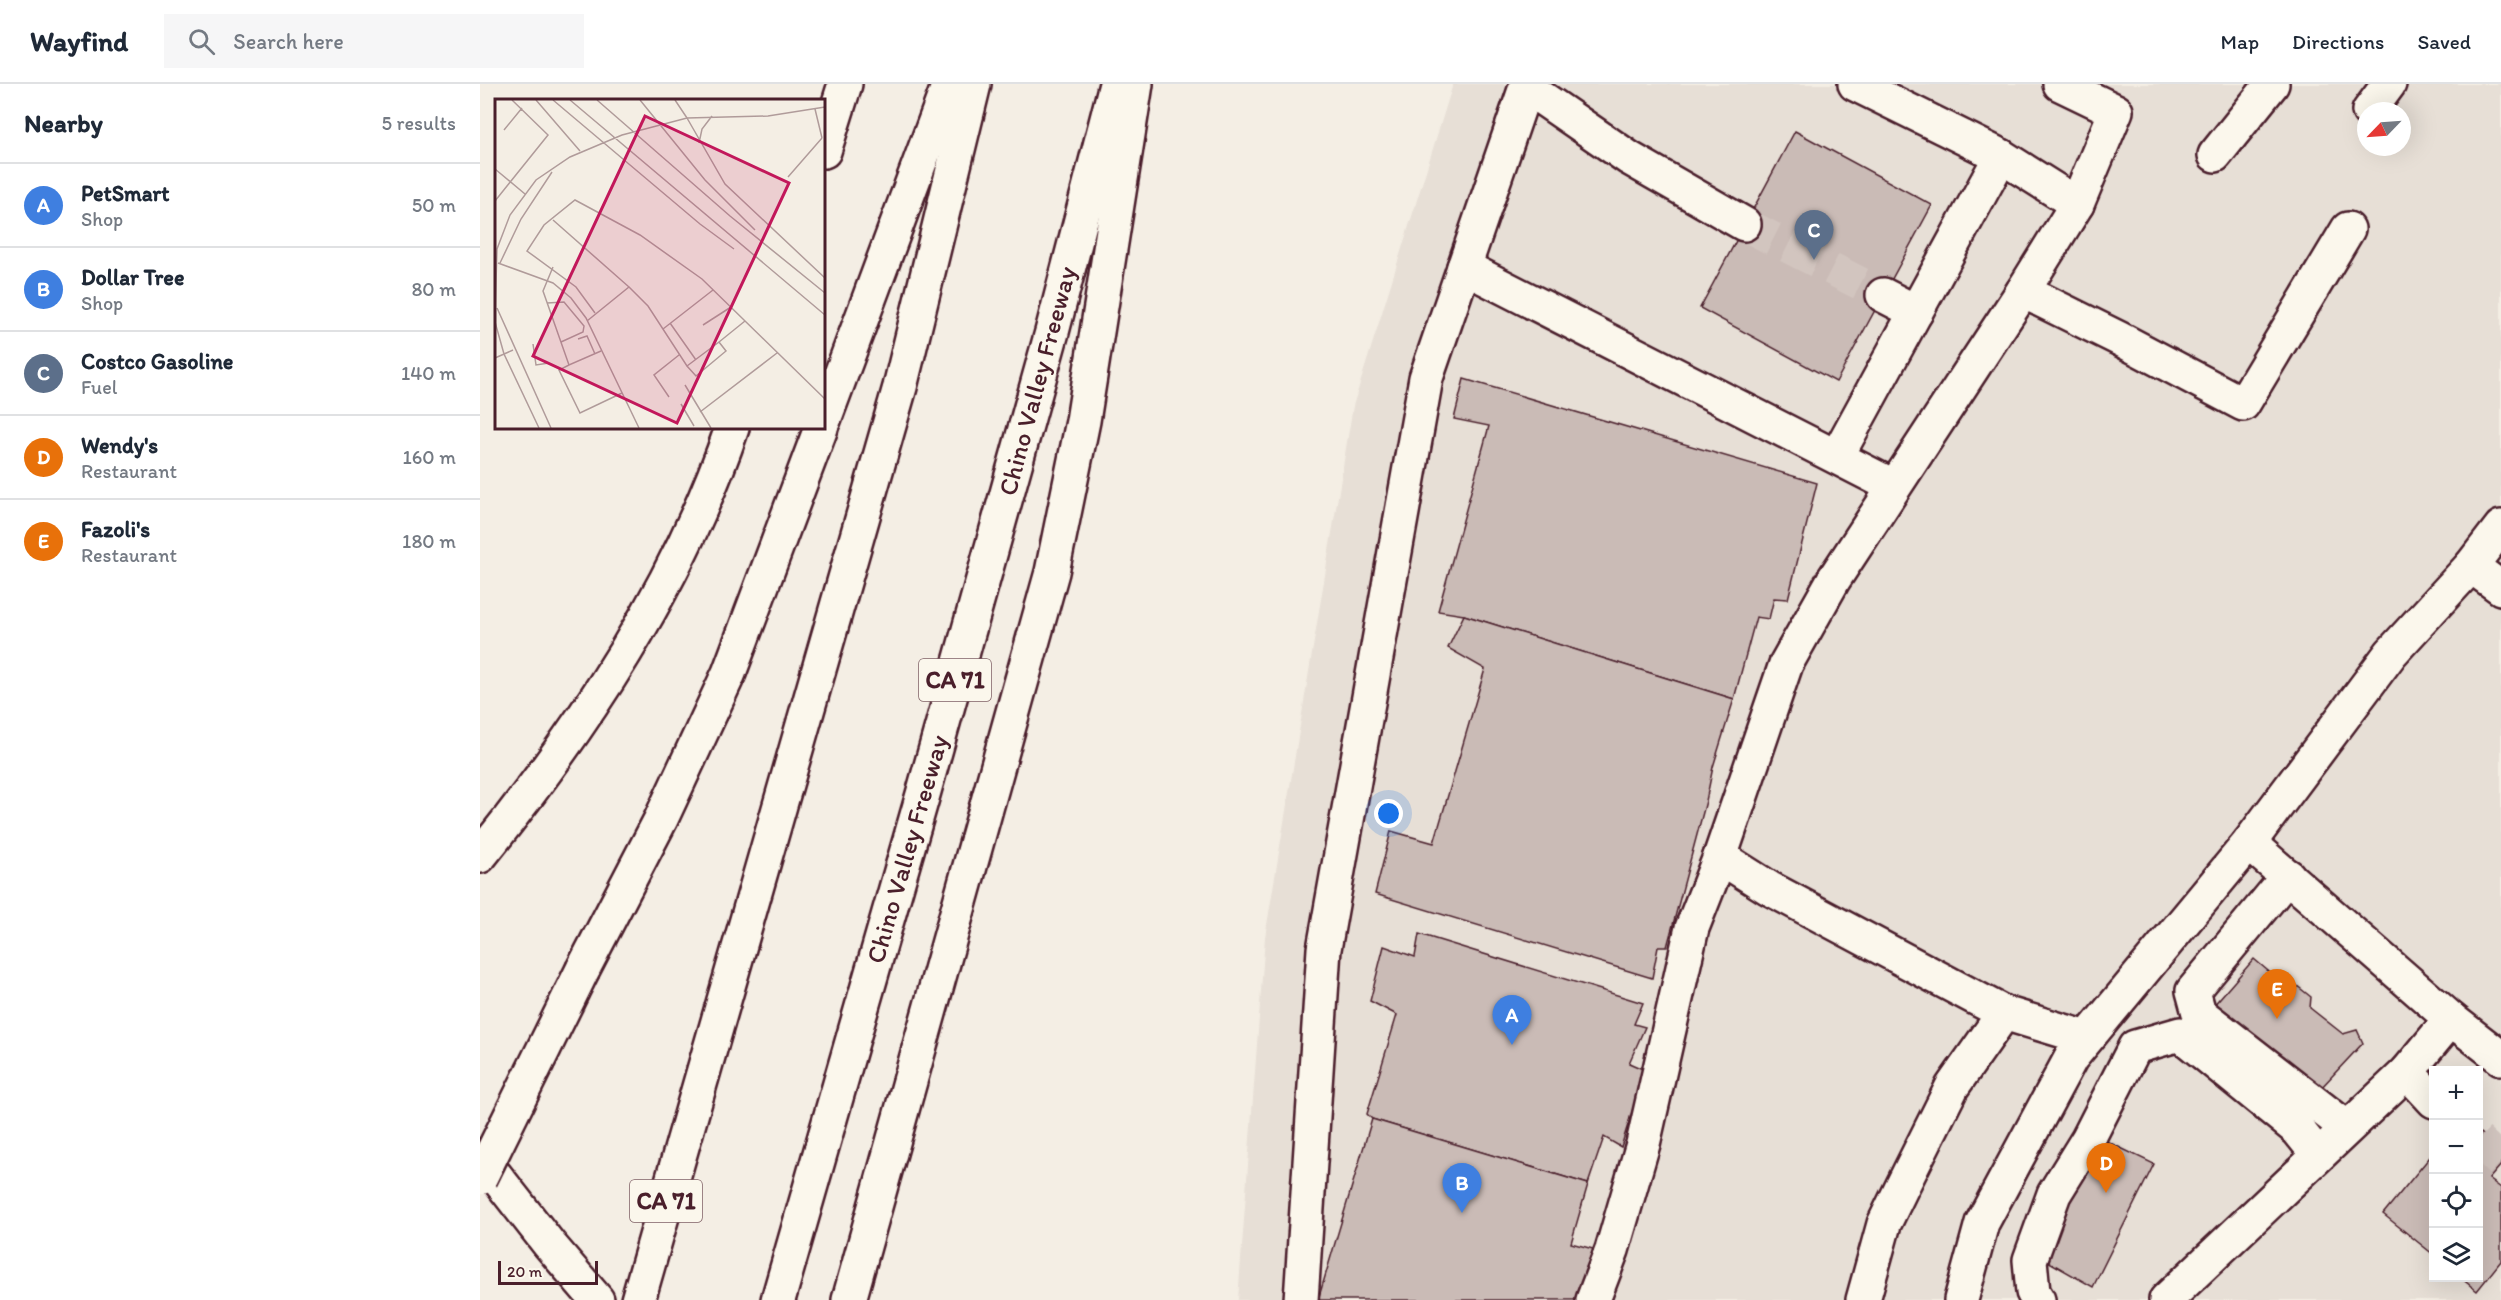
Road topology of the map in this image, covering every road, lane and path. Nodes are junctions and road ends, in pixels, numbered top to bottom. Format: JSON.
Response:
{"nodes":[{"id":1,"x":845,"y":84,"type":"edge"},
{"id":2,"x":949,"y":84,"type":"edge"},
{"id":3,"x":974,"y":84,"type":"edge"},
{"id":4,"x":1116,"y":84,"type":"edge"},
{"id":5,"x":1136,"y":84,"type":"edge"},
{"id":6,"x":1855,"y":84,"type":"edge"},
{"id":7,"x":2060,"y":84,"type":"edge"},
{"id":8,"x":2272,"y":84,"type":"edge"},
{"id":9,"x":2389,"y":84,"type":"edge"},
{"id":10,"x":1527,"y":86,"type":"edge"},
{"id":11,"x":2376,"y":102,"type":"edge"},
{"id":12,"x":825,"y":148,"type":"edge"},
{"id":13,"x":2215,"y":154,"type":"dead end"},
{"id":14,"x":2001,"y":156,"type":"junction"},
{"id":15,"x":2077,"y":204,"type":"junction"},
{"id":16,"x":1744,"y":224,"type":"tunnel mouth"},
{"id":17,"x":2348,"y":229,"type":"dead end"},
{"id":18,"x":1464,"y":267,"type":"junction"},
{"id":19,"x":2023,"y":291,"type":"junction"},
{"id":20,"x":1882,"y":295,"type":"tunnel mouth"},
{"id":21,"x":1916,"y":312,"type":"junction"},
{"id":22,"x":825,"y":417,"type":"edge"},
{"id":23,"x":732,"y":429,"type":"edge"},
{"id":24,"x":821,"y":429,"type":"edge"},
{"id":25,"x":1836,"y":456,"type":"junction"},
{"id":26,"x":1893,"y":486,"type":"junction"},
{"id":27,"x":2501,"y":527,"type":"edge"},
{"id":28,"x":2471,"y":566,"type":"junction"},
{"id":29,"x":2501,"y":588,"type":"edge"},
{"id":30,"x":2249,"y":843,"type":"junction"},
{"id":31,"x":485,"y":846,"type":"edge"},
{"id":32,"x":1720,"y":857,"type":"junction"},
{"id":33,"x":2288,"y":876,"type":"junction"},
{"id":34,"x":2004,"y":1013,"type":"junction"},
{"id":35,"x":2451,"y":1019,"type":"junction"},
{"id":36,"x":2088,"y":1038,"type":"junction"},
{"id":37,"x":2501,"y":1058,"type":"edge"},
{"id":38,"x":2407,"y":1072,"type":"junction"},
{"id":39,"x":2429,"y":1097,"type":"edge"},
{"id":40,"x":2347,"y":1128,"type":"junction"},
{"id":41,"x":2318,"y":1155,"type":"junction"},
{"id":42,"x":480,"y":1156,"type":"edge"},
{"id":43,"x":480,"y":1178,"type":"edge"},
{"id":44,"x":782,"y":1287,"type":"edge"},
{"id":45,"x":597,"y":1300,"type":"edge"},
{"id":46,"x":638,"y":1300,"type":"edge"},
{"id":47,"x":849,"y":1300,"type":"edge"},
{"id":48,"x":1301,"y":1300,"type":"edge"},
{"id":49,"x":1593,"y":1300,"type":"edge"},
{"id":50,"x":1863,"y":1300,"type":"edge"},
{"id":51,"x":1961,"y":1300,"type":"edge"},
{"id":52,"x":2038,"y":1300,"type":"edge"},
{"id":53,"x":2166,"y":1300,"type":"edge"}],
"edges":[{"from":1,"to":12,"type":"main road"},
{"from":2,"to":22,"type":"main road"},
{"from":3,"to":46,"type":"main road","number":"CA 71"},
{"from":4,"to":44,"type":"main road","name":"Chino Valley Freeway","number":"CA 71"},
{"from":5,"to":47,"type":"main road"},
{"from":6,"to":14,"type":"main road"},
{"from":7,"to":15,"type":"main road"},
{"from":8,"to":13,"type":"main road"},
{"from":9,"to":11,"type":"main road"},
{"from":10,"to":16,"type":"main road"},
{"from":10,"to":18,"type":"main road"},
{"from":14,"to":15,"type":"main road"},
{"from":14,"to":21,"type":"main road"},
{"from":15,"to":19,"type":"main road"},
{"from":17,"to":19,"type":"main road"},
{"from":18,"to":25,"type":"main road"},
{"from":18,"to":48,"type":"main road"},
{"from":19,"to":26,"type":"main road"},
{"from":20,"to":21,"type":"main road"},
{"from":21,"to":25,"type":"main road"},
{"from":23,"to":31,"type":"main road"},
{"from":24,"to":43,"type":"main road","bridge":true},
{"from":25,"to":26,"type":"main road"},
{"from":26,"to":32,"type":"main road"},
{"from":27,"to":28,"type":"main road"},
{"from":28,"to":29,"type":"main road"},
{"from":28,"to":30,"type":"main road"},
{"from":30,"to":33,"type":"main road"},
{"from":30,"to":36,"type":"main road"},
{"from":32,"to":34,"type":"main road"},
{"from":32,"to":49,"type":"main road"},
{"from":33,"to":35,"type":"main road"},
{"from":33,"to":40,"type":"main road"},
{"from":34,"to":36,"type":"main road"},
{"from":34,"to":50,"type":"main road"},
{"from":35,"to":37,"type":"main road"},
{"from":35,"to":38,"type":"main road"},
{"from":36,"to":51,"type":"main road"},
{"from":38,"to":39,"type":"main road"},
{"from":38,"to":40,"type":"main road"},
{"from":40,"to":41,"type":"main road"},
{"from":41,"to":52,"type":"main road"},
{"from":41,"to":53,"type":"main road"},
{"from":42,"to":45,"type":"main road"}]}
